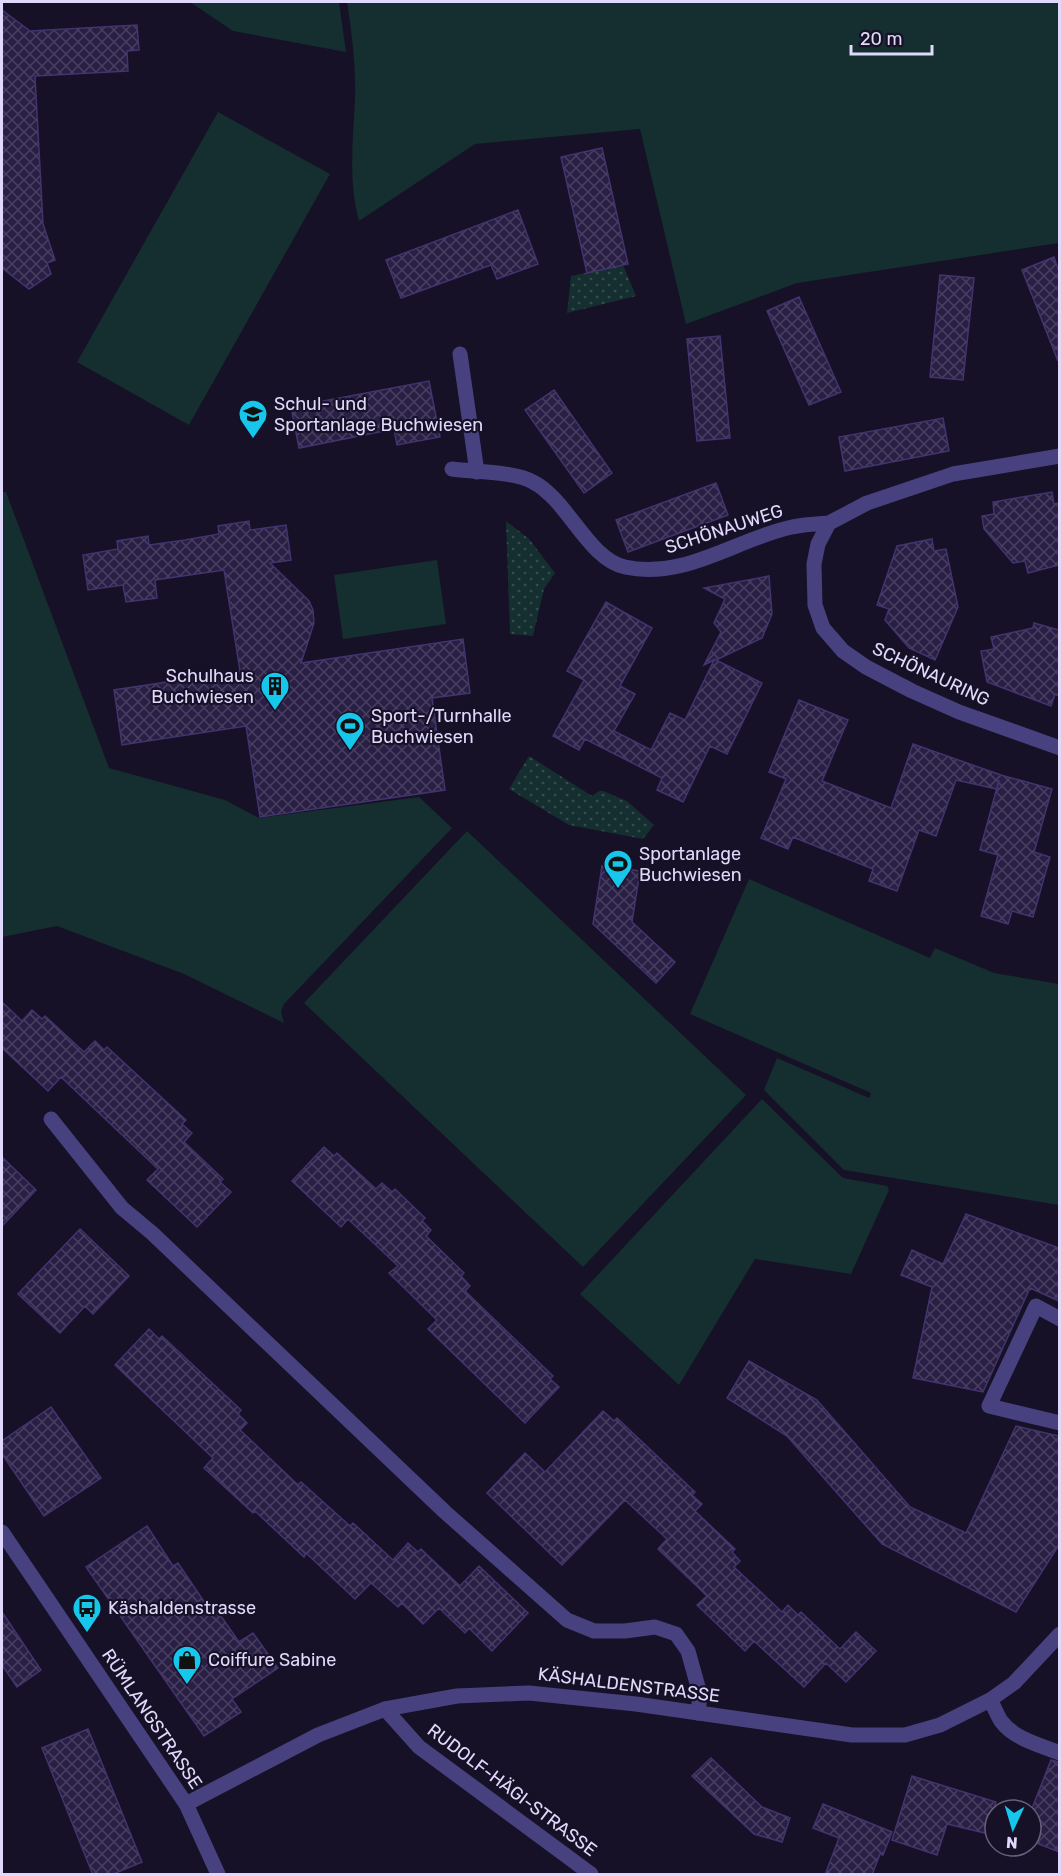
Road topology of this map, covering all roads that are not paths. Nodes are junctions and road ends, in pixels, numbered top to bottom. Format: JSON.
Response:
{"nodes":[{"id":1,"x":460,"y":354,"type":"dead end"},
{"id":2,"x":1059,"y":456,"type":"edge"},
{"id":3,"x":452,"y":469,"type":"dead end"},
{"id":4,"x":477,"y":472,"type":"junction"},
{"id":5,"x":829,"y":524,"type":"junction"},
{"id":6,"x":1059,"y":748,"type":"edge"},
{"id":7,"x":51,"y":1119,"type":"dead end"},
{"id":8,"x":1059,"y":1319,"type":"edge"},
{"id":9,"x":1059,"y":1423,"type":"edge"},
{"id":10,"x":2,"y":1532,"type":"edge"},
{"id":11,"x":1059,"y":1634,"type":"edge"},
{"id":12,"x":990,"y":1700,"type":"junction"},
{"id":13,"x":385,"y":1709,"type":"junction"},
{"id":14,"x":698,"y":1713,"type":"junction"},
{"id":15,"x":1059,"y":1753,"type":"edge"},
{"id":16,"x":186,"y":1804,"type":"junction"},
{"id":17,"x":212,"y":1873,"type":"edge"},
{"id":18,"x":591,"y":1875,"type":"edge"}],
"edges":[{"from":1,"to":4,"type":"street"},
{"from":2,"to":5,"type":"street"},
{"from":3,"to":4,"type":"street","name":"SCHÖNAUWEG"},
{"from":4,"to":5,"type":"street","name":"SCHÖNAUWEG"},
{"from":5,"to":6,"type":"street","name":"SCHÖNAURING"},
{"from":7,"to":14,"type":"street"},
{"from":8,"to":9,"type":"street"},
{"from":10,"to":16,"type":"street","name":"RÜMLANGSTRASSE"},
{"from":11,"to":12,"type":"street","name":"KÄSHALDENSTRASSE"},
{"from":12,"to":14,"type":"street","name":"KÄSHALDENSTRASSE"},
{"from":12,"to":15,"type":"street"},
{"from":13,"to":14,"type":"street","name":"KÄSHALDENSTRASSE"},
{"from":13,"to":16,"type":"street","name":"KÄSHALDENSTRASSE"},
{"from":13,"to":18,"type":"street","name":"RUDOLF-HÄGI-STRASSE"},
{"from":16,"to":17,"type":"street","name":"RÜMLANGSTRASSE"}]}
